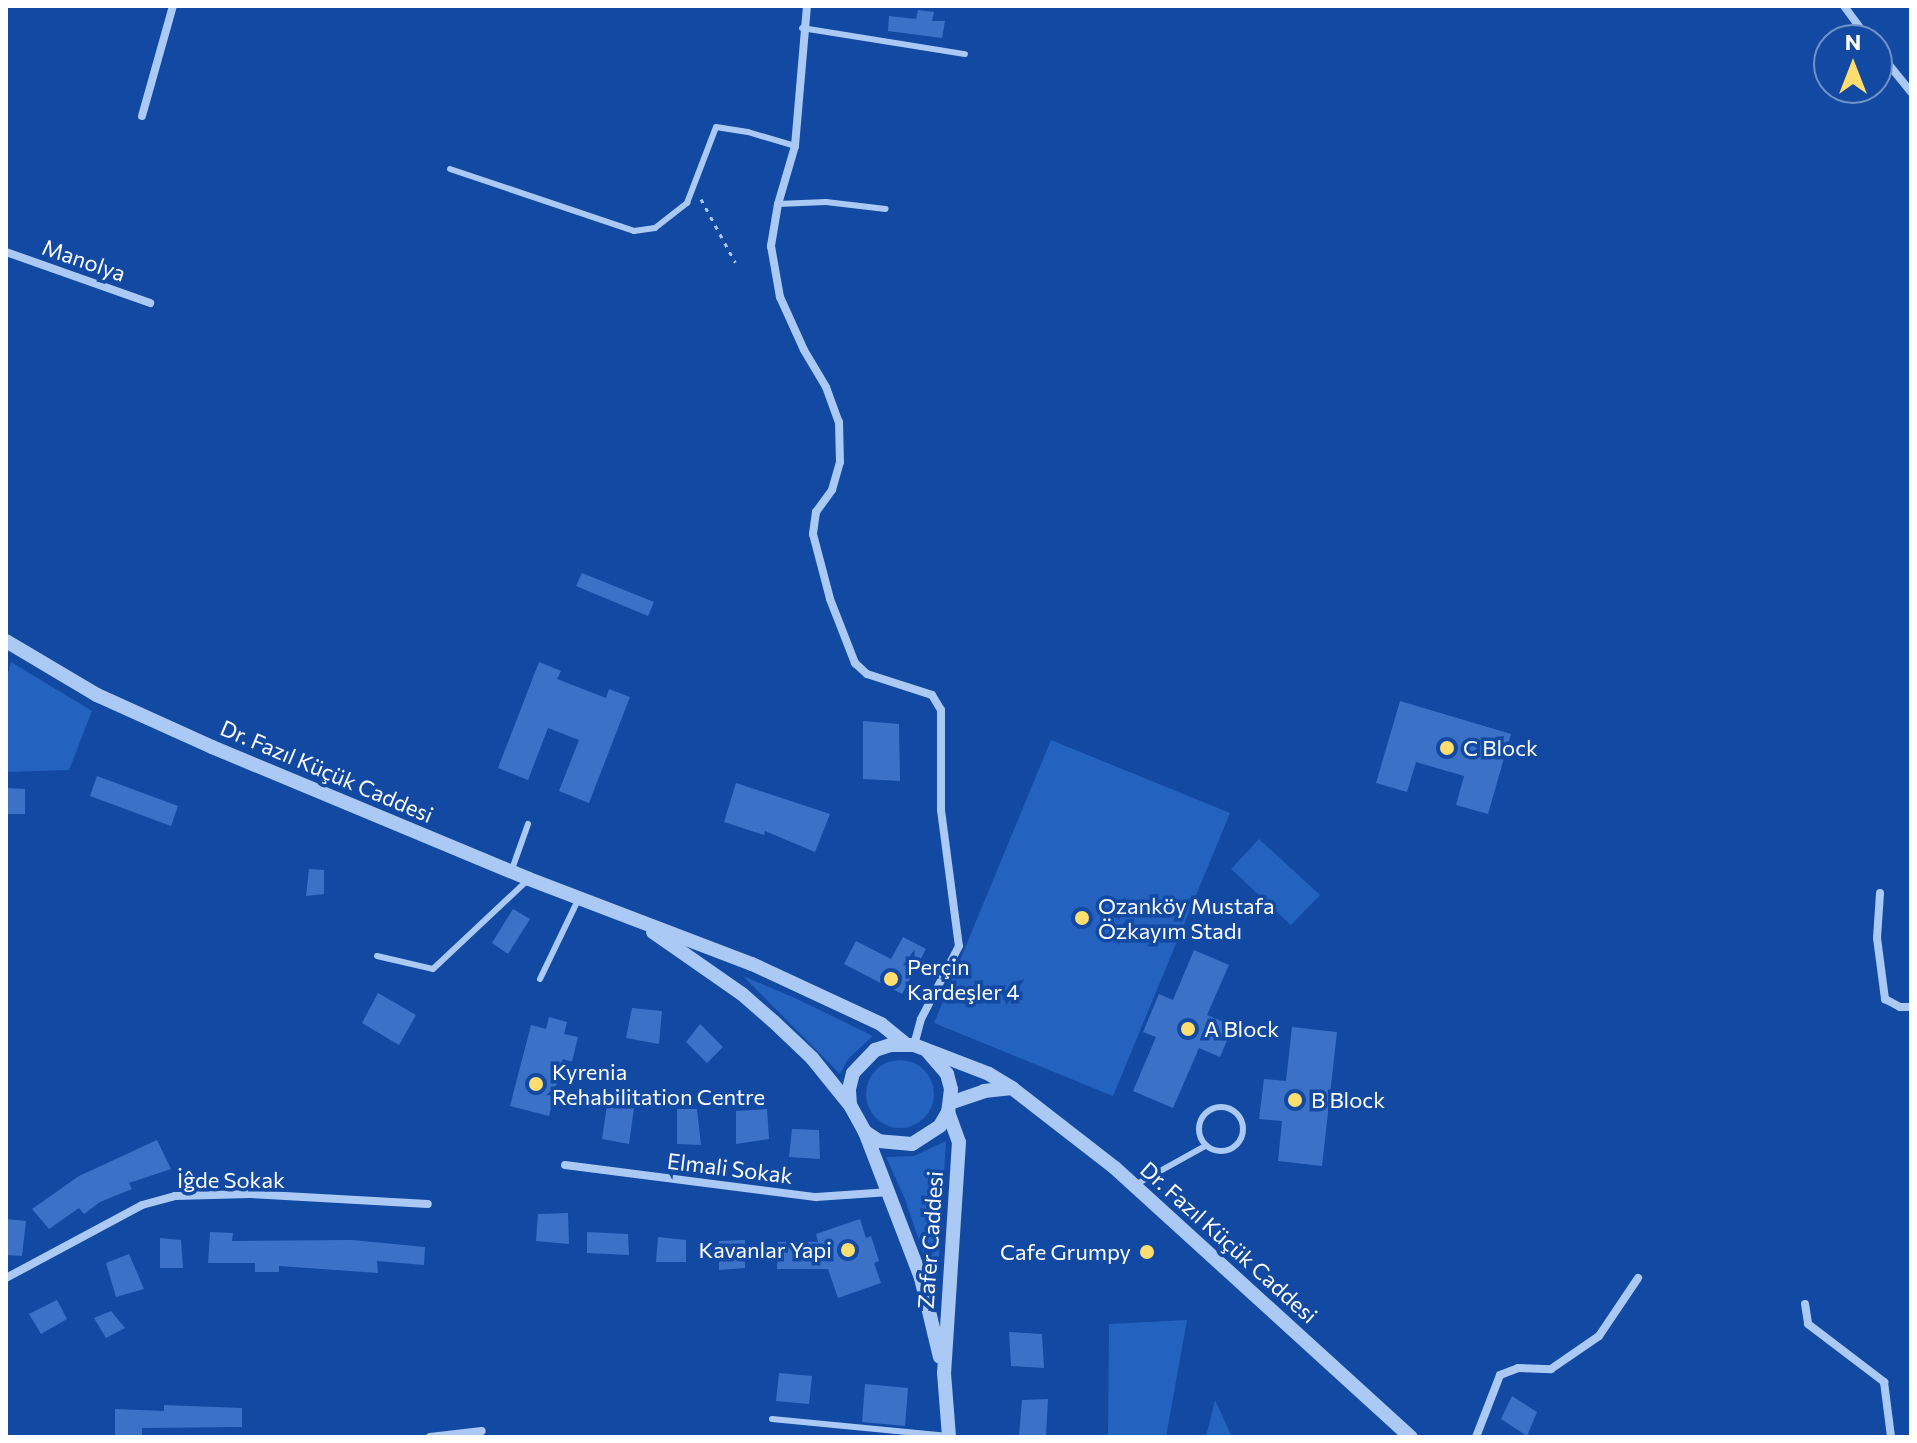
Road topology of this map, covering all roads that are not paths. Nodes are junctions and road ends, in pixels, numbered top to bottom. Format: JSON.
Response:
{"nodes":[{"id":1,"x":173,"y":6,"type":"edge"},
{"id":2,"x":807,"y":6,"type":"edge"},
{"id":3,"x":1844,"y":6,"type":"edge"},
{"id":4,"x":1857,"y":24,"type":"edge"},
{"id":5,"x":802,"y":28,"type":"junction"},
{"id":6,"x":965,"y":54,"type":"dead end"},
{"id":7,"x":1893,"y":70,"type":"edge"},
{"id":8,"x":1911,"y":92,"type":"edge"},
{"id":9,"x":142,"y":116,"type":"dead end"},
{"id":10,"x":795,"y":146,"type":"junction"},
{"id":11,"x":450,"y":169,"type":"dead end"},
{"id":12,"x":778,"y":204,"type":"junction"},
{"id":13,"x":886,"y":209,"type":"dead end"},
{"id":14,"x":6,"y":252,"type":"edge"},
{"id":15,"x":150,"y":303,"type":"dead end"},
{"id":16,"x":6,"y":641,"type":"edge"},
{"id":17,"x":528,"y":824,"type":"dead end"},
{"id":18,"x":511,"y":872,"type":"junction"},
{"id":19,"x":529,"y":879,"type":"junction"},
{"id":20,"x":1880,"y":893,"type":"dead end"},
{"id":21,"x":579,"y":898,"type":"junction"},
{"id":22,"x":640,"y":923,"type":"junction"},
{"id":23,"x":377,"y":956,"type":"dead end"},
{"id":24,"x":540,"y":979,"type":"dead end"},
{"id":25,"x":1911,"y":1007,"type":"edge"},
{"id":26,"x":916,"y":1047,"type":"junction"},
{"id":27,"x":1012,"y":1088,"type":"junction"},
{"id":28,"x":850,"y":1105,"type":"junction"},
{"id":29,"x":949,"y":1107,"type":"junction"},
{"id":30,"x":865,"y":1132,"type":"junction"},
{"id":31,"x":1205,"y":1146,"type":"junction"},
{"id":32,"x":565,"y":1165,"type":"dead end"},
{"id":33,"x":1134,"y":1185,"type":"junction"},
{"id":34,"x":891,"y":1192,"type":"junction"},
{"id":35,"x":428,"y":1204,"type":"dead end"},
{"id":36,"x":6,"y":1278,"type":"edge"},
{"id":37,"x":1638,"y":1278,"type":"dead end"},
{"id":38,"x":1805,"y":1304,"type":"dead end"},
{"id":39,"x":944,"y":1373,"type":"junction"},
{"id":40,"x":772,"y":1419,"type":"dead end"},
{"id":41,"x":482,"y":1431,"type":"dead end"},
{"id":42,"x":949,"y":1436,"type":"edge"},
{"id":43,"x":430,"y":1437,"type":"edge"},
{"id":44,"x":1411,"y":1437,"type":"edge"},
{"id":45,"x":1476,"y":1437,"type":"edge"},
{"id":46,"x":1891,"y":1437,"type":"edge"}],
"edges":[{"from":1,"to":9,"type":"street"},
{"from":2,"to":5,"type":"street"},
{"from":3,"to":4,"type":"street"},
{"from":5,"to":6,"type":"lane"},
{"from":5,"to":10,"type":"street"},
{"from":7,"to":8,"type":"street"},
{"from":10,"to":11,"type":"lane"},
{"from":10,"to":12,"type":"street"},
{"from":12,"to":13,"type":"lane"},
{"from":12,"to":26,"type":"street"},
{"from":14,"to":15,"type":"street","name":"Manolya"},
{"from":16,"to":18,"type":"street","name":"Dr. Fazıl Küçük Caddesi"},
{"from":17,"to":18,"type":"lane"},
{"from":18,"to":19,"type":"street","name":"Dr. Fazıl Küçük Caddesi"},
{"from":19,"to":21,"type":"street","name":"Dr. Fazıl Küçük Caddesi"},
{"from":19,"to":23,"type":"lane"},
{"from":20,"to":25,"type":"street"},
{"from":21,"to":22,"type":"street","name":"Dr. Fazıl Küçük Caddesi"},
{"from":21,"to":24,"type":"lane"},
{"from":22,"to":26,"type":"street","name":"Dr. Fazıl Küçük Caddesi"},
{"from":22,"to":28,"type":"street","name":"Dr. Fazıl Küçük Caddesi"},
{"from":26,"to":27,"type":"street","name":"Dr. Fazıl Küçük Caddesi"},
{"from":26,"to":28,"type":"street"},
{"from":26,"to":29,"type":"street"},
{"from":27,"to":29,"type":"street"},
{"from":27,"to":33,"type":"street","name":"Dr. Fazıl Küçük Caddesi"},
{"from":28,"to":30,"type":"street"},
{"from":29,"to":30,"type":"street"},
{"from":29,"to":39,"type":"street","name":"Zafer Caddesi"},
{"from":30,"to":34,"type":"street","name":"Zafer Caddesi"},
{"from":31,"to":31,"type":"lane"},
{"from":31,"to":33,"type":"lane"},
{"from":32,"to":34,"type":"street","name":"Elmali Sokak"},
{"from":33,"to":44,"type":"street","name":"Dr. Fazıl Küçük Caddesi"},
{"from":34,"to":39,"type":"street","name":"Zafer Caddesi"},
{"from":35,"to":36,"type":"street","name":"İĝde Sokak"},
{"from":37,"to":45,"type":"street"},
{"from":38,"to":46,"type":"street"},
{"from":39,"to":42,"type":"street","name":"Zafer Caddesi"},
{"from":40,"to":42,"type":"lane"},
{"from":41,"to":43,"type":"street"}]}
